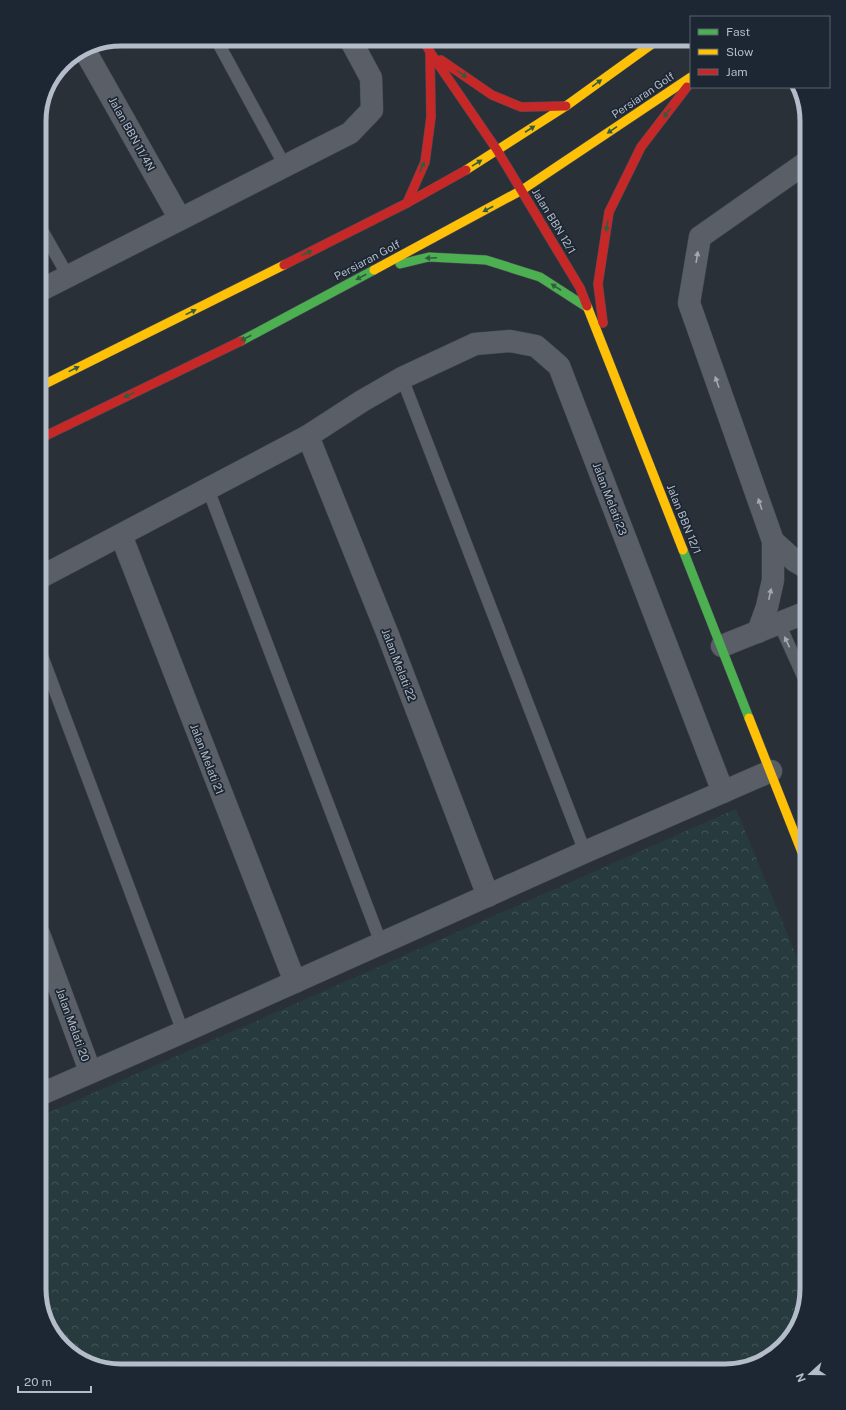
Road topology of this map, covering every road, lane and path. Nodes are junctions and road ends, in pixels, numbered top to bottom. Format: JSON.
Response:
{"nodes":[{"id":1,"x":220,"y":46,"type":"edge"},
{"id":2,"x":354,"y":46,"type":"edge"},
{"id":3,"x":427,"y":46,"type":"edge"},
{"id":4,"x":649,"y":46,"type":"edge"},
{"id":5,"x":430,"y":52,"type":"junction"},
{"id":6,"x":87,"y":55,"type":"edge"},
{"id":7,"x":690,"y":78,"type":"edge"},
{"id":8,"x":690,"y":83,"type":"edge"},
{"id":9,"x":566,"y":106,"type":"junction"},
{"id":10,"x":497,"y":150,"type":"junction"},
{"id":11,"x":285,"y":166,"type":"junction"},
{"id":12,"x":800,"y":171,"type":"edge"},
{"id":13,"x":522,"y":190,"type":"junction"},
{"id":14,"x":406,"y":202,"type":"junction"},
{"id":15,"x":180,"y":219,"type":"junction"},
{"id":16,"x":46,"y":237,"type":"edge"},
{"id":17,"x":374,"y":270,"type":"junction"},
{"id":18,"x":68,"y":276,"type":"junction"},
{"id":19,"x":46,"y":287,"type":"edge"},
{"id":20,"x":588,"y":308,"type":"junction"},
{"id":21,"x":607,"y":356,"type":"junction"},
{"id":22,"x":402,"y":378,"type":"junction"},
{"id":23,"x":46,"y":384,"type":"edge"},
{"id":24,"x":46,"y":436,"type":"edge"},
{"id":25,"x":308,"y":436,"type":"junction"},
{"id":26,"x":208,"y":489,"type":"junction"},
{"id":27,"x":121,"y":535,"type":"junction"},
{"id":28,"x":773,"y":541,"type":"junction"},
{"id":29,"x":800,"y":564,"type":"edge"},
{"id":30,"x":46,"y":574,"type":"edge"},
{"id":31,"x":800,"y":615,"type":"edge"},
{"id":32,"x":779,"y":623,"type":"junction"},
{"id":33,"x":758,"y":632,"type":"junction"},
{"id":34,"x":722,"y":646,"type":"junction"},
{"id":35,"x":46,"y":667,"type":"edge"},
{"id":36,"x":800,"y":670,"type":"edge"},
{"id":37,"x":771,"y":771,"type":"junction"},
{"id":38,"x":723,"y":792,"type":"junction"},
{"id":39,"x":800,"y":847,"type":"edge"},
{"id":40,"x":585,"y":852,"type":"junction"},
{"id":41,"x":488,"y":896,"type":"junction"},
{"id":42,"x":381,"y":943,"type":"junction"},
{"id":43,"x":46,"y":953,"type":"edge"},
{"id":44,"x":295,"y":982,"type":"junction"},
{"id":45,"x":184,"y":1032,"type":"junction"},
{"id":46,"x":90,"y":1072,"type":"junction"},
{"id":47,"x":46,"y":1092,"type":"edge"}],
"edges":[{"from":1,"to":11,"type":"lane"},
{"from":2,"to":11,"type":"street"},
{"from":3,"to":5,"type":"street","name":"Jalan BBN 12/1"},
{"from":9,"to":4,"type":"street","one_way":true},
{"from":5,"to":9,"type":"street","one_way":true},
{"from":5,"to":10,"type":"street","name":"Jalan BBN 12/1"},
{"from":14,"to":5,"type":"street","one_way":true},
{"from":6,"to":15,"type":"street","name":"Jalan BBN 11/4N"},
{"from":7,"to":13,"type":"street","name":"Persiaran Golf","one_way":true},
{"from":8,"to":21,"type":"street","one_way":true},
{"from":10,"to":9,"type":"street","one_way":true},
{"from":10,"to":13,"type":"street","name":"Jalan BBN 12/1"},
{"from":14,"to":10,"type":"street","one_way":true},
{"from":11,"to":15,"type":"street"},
{"from":28,"to":12,"type":"street","one_way":true},
{"from":13,"to":17,"type":"street","name":"Persiaran Golf","one_way":true},
{"from":13,"to":20,"type":"street","name":"Jalan BBN 12/1"},
{"from":23,"to":14,"type":"street","one_way":true},
{"from":15,"to":18,"type":"street"},
{"from":16,"to":18,"type":"lane"},
{"from":20,"to":17,"type":"street","one_way":true},
{"from":17,"to":24,"type":"street","name":"Persiaran Golf","one_way":true},
{"from":18,"to":19,"type":"street"},
{"from":20,"to":21,"type":"street","name":"Jalan BBN 12/1"},
{"from":21,"to":34,"type":"street","name":"Jalan BBN 12/1"},
{"from":22,"to":25,"type":"street","name":"Jalan Melati 23"},
{"from":22,"to":38,"type":"street","name":"Jalan Melati 23"},
{"from":22,"to":40,"type":"lane"},
{"from":25,"to":26,"type":"street","name":"Jalan Melati 23"},
{"from":25,"to":41,"type":"street","name":"Jalan Melati 22"},
{"from":26,"to":27,"type":"street","name":"Jalan Melati 23"},
{"from":26,"to":42,"type":"lane"},
{"from":27,"to":30,"type":"street","name":"Jalan Melati 23"},
{"from":27,"to":44,"type":"street","name":"Jalan Melati 21"},
{"from":28,"to":29,"type":"street"},
{"from":33,"to":28,"type":"street","one_way":true},
{"from":31,"to":32,"type":"street"},
{"from":32,"to":33,"type":"street"},
{"from":36,"to":32,"type":"lane","one_way":true},
{"from":33,"to":34,"type":"street"},
{"from":34,"to":37,"type":"street","name":"Jalan BBN 12/1"},
{"from":35,"to":45,"type":"lane"},
{"from":37,"to":38,"type":"street"},
{"from":37,"to":39,"type":"street","name":"Jalan BBN 12/1"},
{"from":38,"to":40,"type":"street"},
{"from":40,"to":41,"type":"street"},
{"from":41,"to":42,"type":"street"},
{"from":42,"to":44,"type":"street"},
{"from":43,"to":46,"type":"street","name":"Jalan Melati 20"},
{"from":44,"to":45,"type":"street"},
{"from":45,"to":46,"type":"street"},
{"from":46,"to":47,"type":"street"}]}
